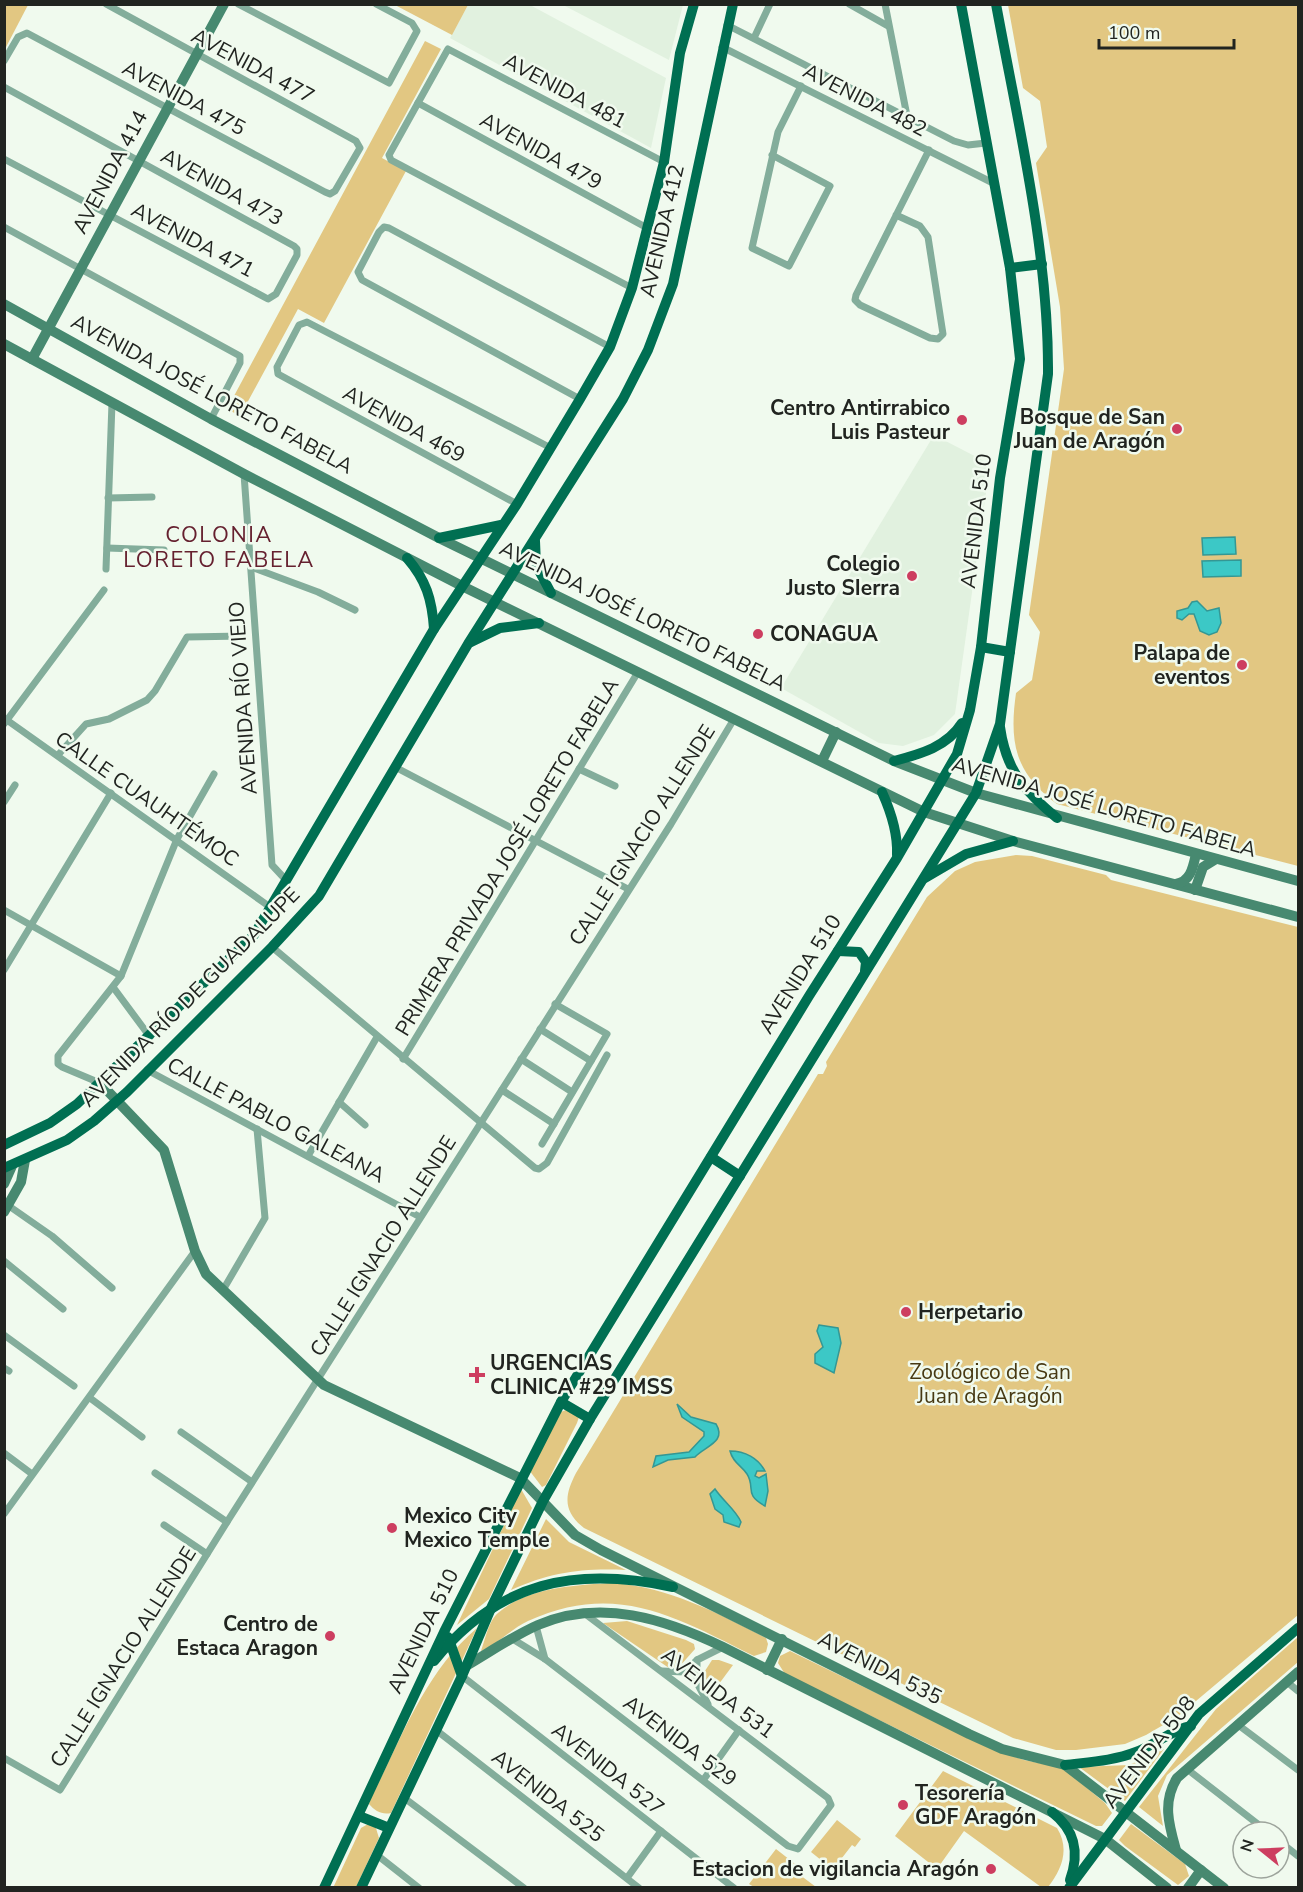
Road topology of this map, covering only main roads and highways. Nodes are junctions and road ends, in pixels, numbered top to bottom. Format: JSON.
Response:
{"nodes":[{"id":1,"x":694,"y":4,"type":"edge"},
{"id":2,"x":733,"y":4,"type":"edge"},
{"id":3,"x":961,"y":4,"type":"edge"},
{"id":4,"x":996,"y":4,"type":"edge"},
{"id":5,"x":1041,"y":264,"type":"junction"},
{"id":6,"x":1010,"y":268,"type":"junction"},
{"id":7,"x":501,"y":525,"type":"junction"},
{"id":8,"x":440,"y":538,"type":"road end"},
{"id":9,"x":535,"y":538,"type":"junction"},
{"id":10,"x":406,"y":558,"type":"road end"},
{"id":11,"x":480,"y":558,"type":"joint"},
{"id":12,"x":512,"y":574,"type":"joint"},
{"id":13,"x":551,"y":593,"type":"road end"},
{"id":14,"x":539,"y":623,"type":"road end"},
{"id":15,"x":434,"y":629,"type":"junction"},
{"id":16,"x":468,"y":644,"type":"junction"},
{"id":17,"x":981,"y":647,"type":"junction"},
{"id":18,"x":1010,"y":652,"type":"junction"},
{"id":19,"x":970,"y":710,"type":"junction"},
{"id":20,"x":1000,"y":724,"type":"junction"},
{"id":21,"x":894,"y":761,"type":"road end"},
{"id":22,"x":882,"y":792,"type":"road end"},
{"id":23,"x":1057,"y":818,"type":"road end"},
{"id":24,"x":1013,"y":841,"type":"road end"},
{"id":25,"x":897,"y":858,"type":"junction"},
{"id":26,"x":922,"y":879,"type":"junction"},
{"id":27,"x":837,"y":951,"type":"junction"},
{"id":28,"x":865,"y":971,"type":"junction"},
{"id":29,"x":4,"y":1145,"type":"edge"},
{"id":30,"x":711,"y":1157,"type":"junction"},
{"id":31,"x":8,"y":1167,"type":"edge"},
{"id":32,"x":740,"y":1176,"type":"junction"},
{"id":33,"x":561,"y":1402,"type":"junction"},
{"id":34,"x":590,"y":1419,"type":"junction"},
{"id":35,"x":673,"y":1587,"type":"road end"},
{"id":36,"x":492,"y":1606,"type":"junction"},
{"id":37,"x":1299,"y":1628,"type":"edge"},
{"id":38,"x":447,"y":1637,"type":"junction"},
{"id":39,"x":464,"y":1671,"type":"junction"},
{"id":40,"x":1191,"y":1725,"type":"junction"},
{"id":41,"x":1065,"y":1765,"type":"road end"},
{"id":42,"x":1052,"y":1812,"type":"road end"},
{"id":43,"x":358,"y":1815,"type":"junction"},
{"id":44,"x":388,"y":1828,"type":"junction"},
{"id":45,"x":376,"y":1858,"type":"junction"},
{"id":46,"x":325,"y":1886,"type":"edge"},
{"id":47,"x":362,"y":1887,"type":"edge"},
{"id":48,"x":371,"y":1887,"type":"edge"},
{"id":49,"x":1068,"y":1887,"type":"edge"}],
"edges":[{"from":1,"to":7,"type":"main road","name":"AVENIDA 412"},
{"from":2,"to":9,"type":"main road","name":"AVENIDA 412"},
{"from":3,"to":6,"type":"main road","name":"AVENIDA 510"},
{"from":4,"to":5,"type":"main road"},
{"from":5,"to":6,"type":"main road"},
{"from":5,"to":18,"type":"main road"},
{"from":6,"to":17,"type":"main road","name":"AVENIDA 510"},
{"from":7,"to":8,"type":"main road"},
{"from":7,"to":11,"type":"main road","name":"AVENIDA 412"},
{"from":9,"to":12,"type":"main road","name":"AVENIDA 412"},
{"from":9,"to":13,"type":"main road"},
{"from":10,"to":15,"type":"main road"},
{"from":11,"to":15,"type":"main road","name":"AVENIDA RÍO DE GUADALUPE"},
{"from":12,"to":16,"type":"main road","name":"AVENIDA RÍO DE GUADALUPE"},
{"from":14,"to":16,"type":"main road"},
{"from":15,"to":29,"type":"main road","name":"AVENIDA RÍO DE GUADALUPE"},
{"from":16,"to":31,"type":"main road","name":"AVENIDA RÍO DE GUADALUPE"},
{"from":17,"to":18,"type":"main road"},
{"from":17,"to":19,"type":"main road","name":"AVENIDA 510"},
{"from":18,"to":20,"type":"main road"},
{"from":19,"to":21,"type":"main road"},
{"from":19,"to":25,"type":"main road","name":"AVENIDA 510"},
{"from":20,"to":23,"type":"main road"},
{"from":20,"to":26,"type":"main road"},
{"from":22,"to":25,"type":"main road"},
{"from":24,"to":26,"type":"main road"},
{"from":25,"to":27,"type":"main road","name":"AVENIDA 510"},
{"from":26,"to":28,"type":"main road"},
{"from":27,"to":28,"type":"main road"},
{"from":27,"to":30,"type":"main road","name":"AVENIDA 510"},
{"from":28,"to":32,"type":"main road"},
{"from":30,"to":32,"type":"main road"},
{"from":30,"to":33,"type":"main road","name":"AVENIDA 510"},
{"from":32,"to":34,"type":"main road"},
{"from":33,"to":34,"type":"main road"},
{"from":33,"to":38,"type":"main road","name":"AVENIDA 510"},
{"from":34,"to":36,"type":"main road"},
{"from":35,"to":36,"type":"main road"},
{"from":36,"to":38,"type":"main road"},
{"from":36,"to":39,"type":"main road"},
{"from":37,"to":40,"type":"main road","name":"AVENIDA 508"},
{"from":38,"to":39,"type":"main road"},
{"from":38,"to":43,"type":"main road","name":"AVENIDA 510"},
{"from":39,"to":44,"type":"main road"},
{"from":40,"to":41,"type":"main road"},
{"from":40,"to":49,"type":"main road","name":"AVENIDA 508"},
{"from":42,"to":49,"type":"main road"},
{"from":43,"to":44,"type":"main road"},
{"from":43,"to":46,"type":"main road","name":"AVENIDA 510"},
{"from":44,"to":45,"type":"main road"},
{"from":45,"to":47,"type":"main road"},
{"from":45,"to":48,"type":"main road"}]}
